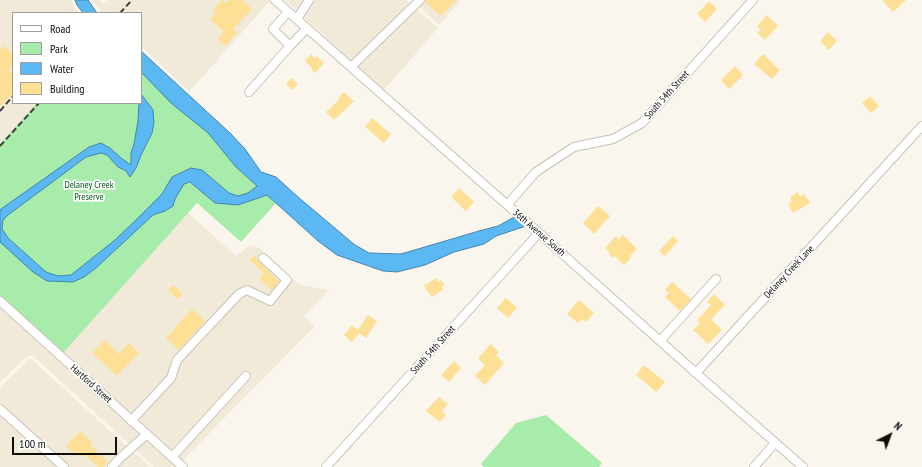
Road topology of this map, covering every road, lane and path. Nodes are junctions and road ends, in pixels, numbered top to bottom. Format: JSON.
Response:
{"nodes":[{"id":1,"x":275,"y":0,"type":"edge"},
{"id":2,"x":309,"y":0,"type":"edge"},
{"id":3,"x":420,"y":0,"type":"edge"},
{"id":4,"x":753,"y":0,"type":"edge"},
{"id":5,"x":288,"y":12,"type":"junction"},
{"id":6,"x":296,"y":19,"type":"junction"},
{"id":7,"x":307,"y":28,"type":"junction"},
{"id":8,"x":290,"y":46,"type":"junction"},
{"id":9,"x":351,"y":67,"type":"junction"},
{"id":10,"x":249,"y":92,"type":"dead end"},
{"id":11,"x":922,"y":126,"type":"edge"},
{"id":12,"x":507,"y":205,"type":"junction"},
{"id":13,"x":539,"y":233,"type":"junction"},
{"id":14,"x":263,"y":258,"type":"dead end"},
{"id":15,"x":716,"y":279,"type":"dead end"},
{"id":16,"x":0,"y":302,"type":"edge"},
{"id":17,"x":660,"y":342,"type":"junction"},
{"id":18,"x":696,"y":373,"type":"junction"},
{"id":19,"x":246,"y":376,"type":"dead end"},
{"id":20,"x":0,"y":409,"type":"edge"},
{"id":21,"x":131,"y":421,"type":"junction"},
{"id":22,"x":147,"y":434,"type":"junction"},
{"id":23,"x":775,"y":443,"type":"junction"},
{"id":24,"x":172,"y":457,"type":"junction"},
{"id":25,"x":64,"y":467,"type":"edge"},
{"id":26,"x":112,"y":467,"type":"edge"},
{"id":27,"x":183,"y":467,"type":"edge"},
{"id":28,"x":326,"y":467,"type":"edge"},
{"id":29,"x":754,"y":467,"type":"edge"},
{"id":30,"x":803,"y":467,"type":"edge"}],
"edges":[{"from":1,"to":5,"type":"street","name":"36th Avenue South"},
{"from":2,"to":6,"type":"street"},
{"from":3,"to":9,"type":"street"},
{"from":4,"to":12,"type":"street","name":"South 54th Street"},
{"from":5,"to":6,"type":"street","name":"36th Avenue South"},
{"from":5,"to":8,"type":"street"},
{"from":6,"to":7,"type":"street","name":"36th Avenue South"},
{"from":7,"to":8,"type":"street"},
{"from":7,"to":9,"type":"street","name":"36th Avenue South"},
{"from":8,"to":10,"type":"street"},
{"from":9,"to":12,"type":"street","name":"36th Avenue South"},
{"from":11,"to":18,"type":"street","name":"Delaney Creek Lane"},
{"from":12,"to":13,"type":"street","name":"36th Avenue South"},
{"from":13,"to":17,"type":"street","name":"36th Avenue South"},
{"from":13,"to":28,"type":"street","name":"South 54th Street"},
{"from":14,"to":21,"type":"street"},
{"from":15,"to":17,"type":"street"},
{"from":16,"to":21,"type":"street","name":"Hartford Street"},
{"from":17,"to":18,"type":"street","name":"36th Avenue South"},
{"from":18,"to":23,"type":"street","name":"36th Avenue South"},
{"from":19,"to":24,"type":"street"},
{"from":20,"to":25,"type":"street"},
{"from":21,"to":22,"type":"street","name":"Hartford Street"},
{"from":22,"to":24,"type":"street","name":"Hartford Street"},
{"from":22,"to":26,"type":"street"},
{"from":23,"to":29,"type":"street"},
{"from":23,"to":30,"type":"street","name":"36th Avenue South"},
{"from":24,"to":27,"type":"street","name":"Hartford Street"}]}
